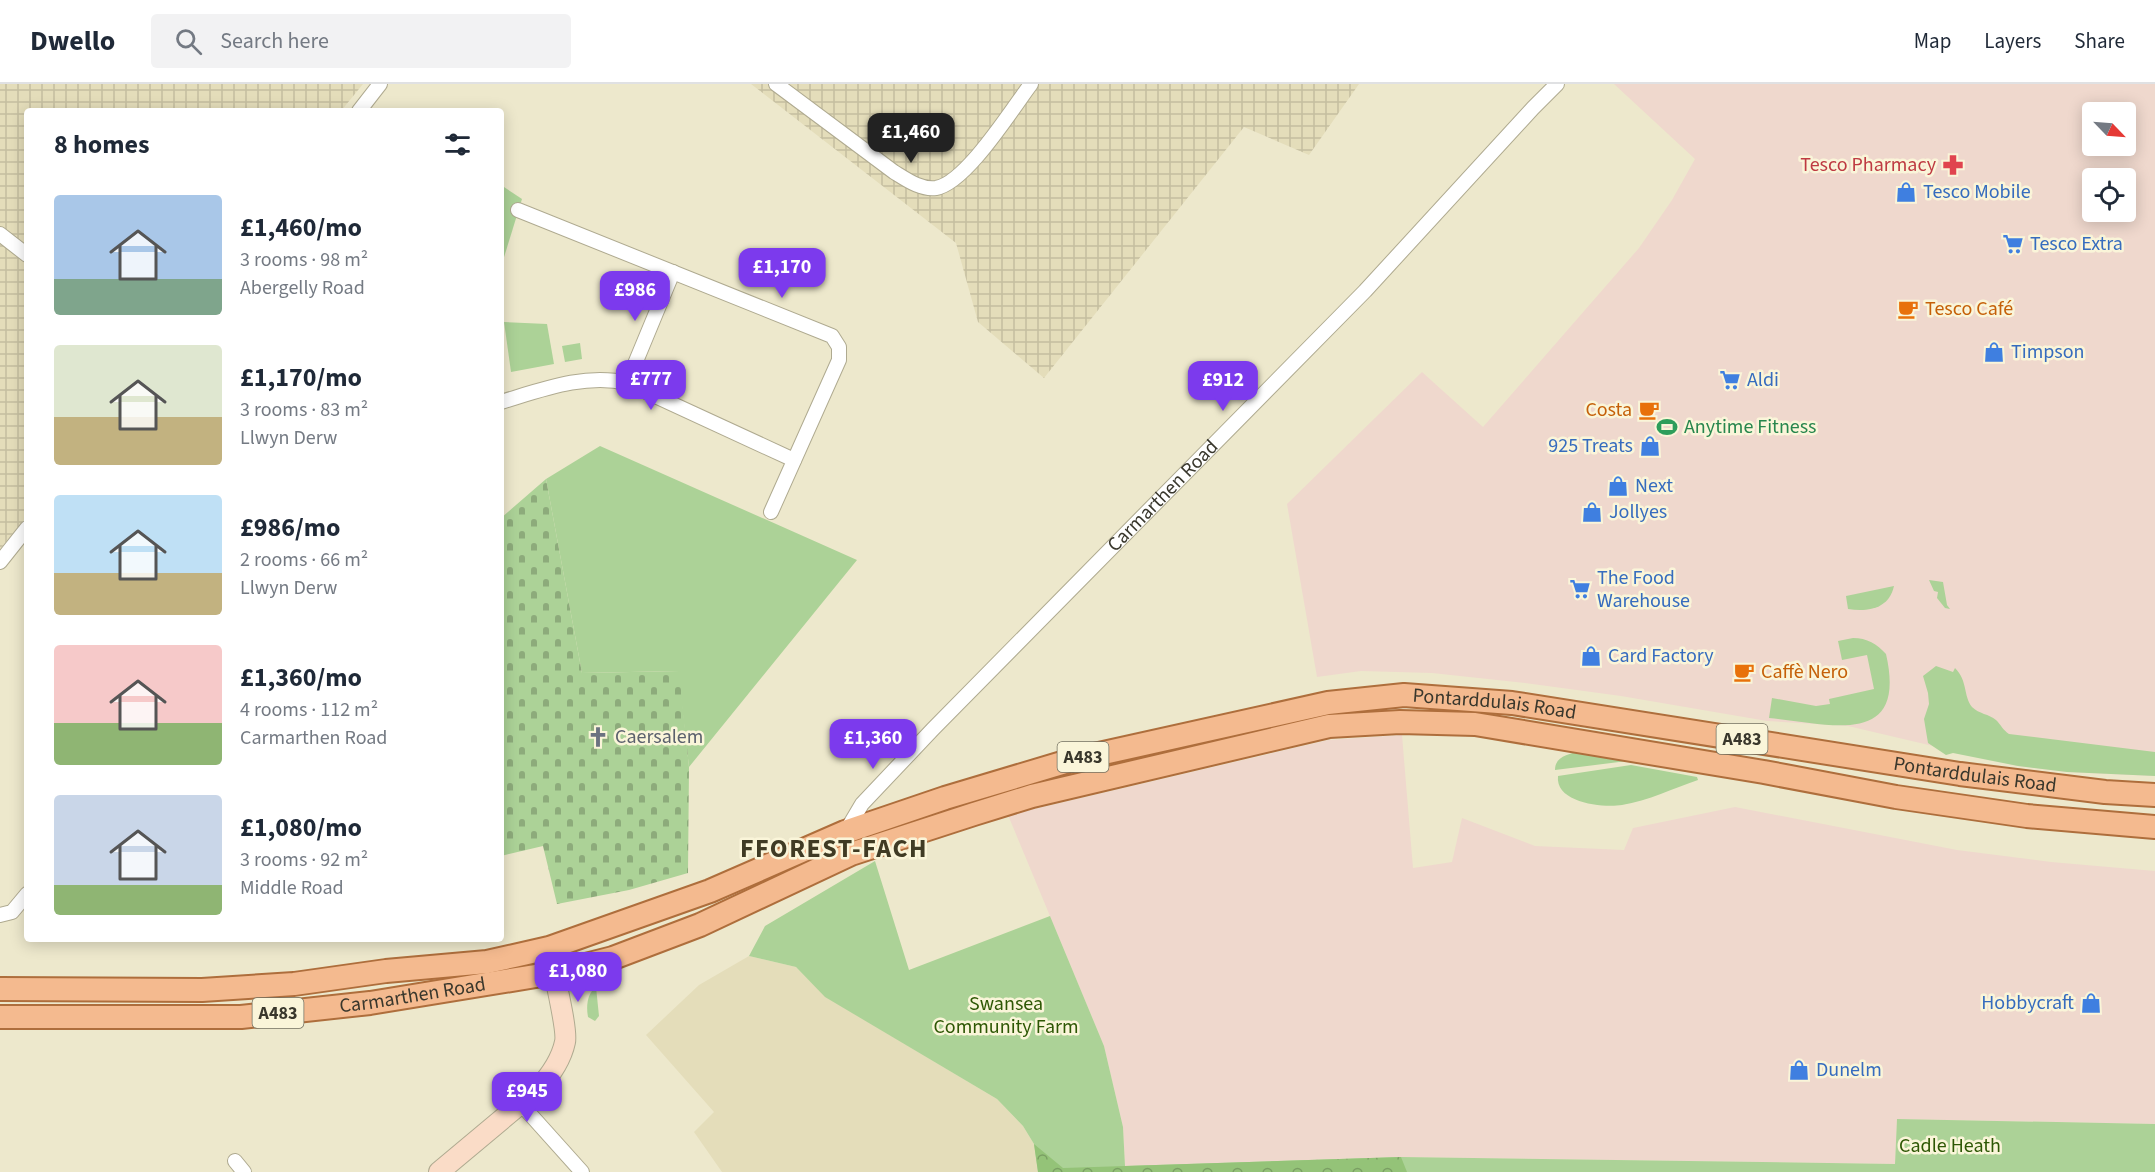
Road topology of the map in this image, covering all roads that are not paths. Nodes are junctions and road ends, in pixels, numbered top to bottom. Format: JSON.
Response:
{"nodes":[{"id":1,"x":380,"y":84,"type":"edge"},
{"id":2,"x":776,"y":84,"type":"edge"},
{"id":3,"x":1031,"y":84,"type":"edge"},
{"id":4,"x":1557,"y":84,"type":"edge"},
{"id":5,"x":361,"y":108,"type":"edge"},
{"id":6,"x":518,"y":210,"type":"dead end"},
{"id":7,"x":0,"y":234,"type":"edge"},
{"id":8,"x":24,"y":253,"type":"edge"},
{"id":9,"x":673,"y":272,"type":"junction"},
{"id":10,"x":627,"y":383,"type":"junction"},
{"id":11,"x":504,"y":401,"type":"edge"},
{"id":12,"x":794,"y":460,"type":"junction"},
{"id":13,"x":771,"y":513,"type":"dead end"},
{"id":14,"x":24,"y":532,"type":"edge"},
{"id":15,"x":0,"y":562,"type":"edge"},
{"id":16,"x":2155,"y":795,"type":"edge"},
{"id":17,"x":2155,"y":827,"type":"edge"},
{"id":18,"x":848,"y":843,"type":"junction"},
{"id":19,"x":24,"y":898,"type":"edge"},
{"id":20,"x":0,"y":915,"type":"edge"},
{"id":21,"x":549,"y":948,"type":"junction"},
{"id":22,"x":554,"y":973,"type":"junction"},
{"id":23,"x":0,"y":989,"type":"edge"},
{"id":24,"x":0,"y":1017,"type":"edge"},
{"id":25,"x":521,"y":1104,"type":"junction"},
{"id":26,"x":439,"y":1172,"type":"edge"},
{"id":27,"x":582,"y":1172,"type":"edge"}],
"edges":[{"from":1,"to":5,"type":"street"},
{"from":2,"to":3,"type":"street"},
{"from":4,"to":18,"type":"street","name":"Carmarthen Road"},
{"from":6,"to":9,"type":"street"},
{"from":7,"to":8,"type":"street"},
{"from":9,"to":10,"type":"street"},
{"from":9,"to":12,"type":"street"},
{"from":10,"to":11,"type":"street"},
{"from":10,"to":12,"type":"street"},
{"from":12,"to":13,"type":"street"},
{"from":14,"to":15,"type":"street"},
{"from":16,"to":18,"type":"main road","name":"Pontarddulais Road","number":"A483"},
{"from":17,"to":18,"type":"main road","name":"Pontarddulais Road","number":"A483"},
{"from":18,"to":21,"type":"main road","name":"Carmarthen Road","number":"A483"},
{"from":18,"to":22,"type":"main road","name":"Carmarthen Road","number":"A483"},
{"from":19,"to":20,"type":"street"},
{"from":21,"to":22,"type":"street"},
{"from":21,"to":23,"type":"main road","name":"Carmarthen Road","number":"A483"},
{"from":22,"to":24,"type":"main road","name":"Carmarthen Road","number":"A483"},
{"from":22,"to":25,"type":"street"},
{"from":25,"to":26,"type":"street"},
{"from":25,"to":27,"type":"street"}]}
